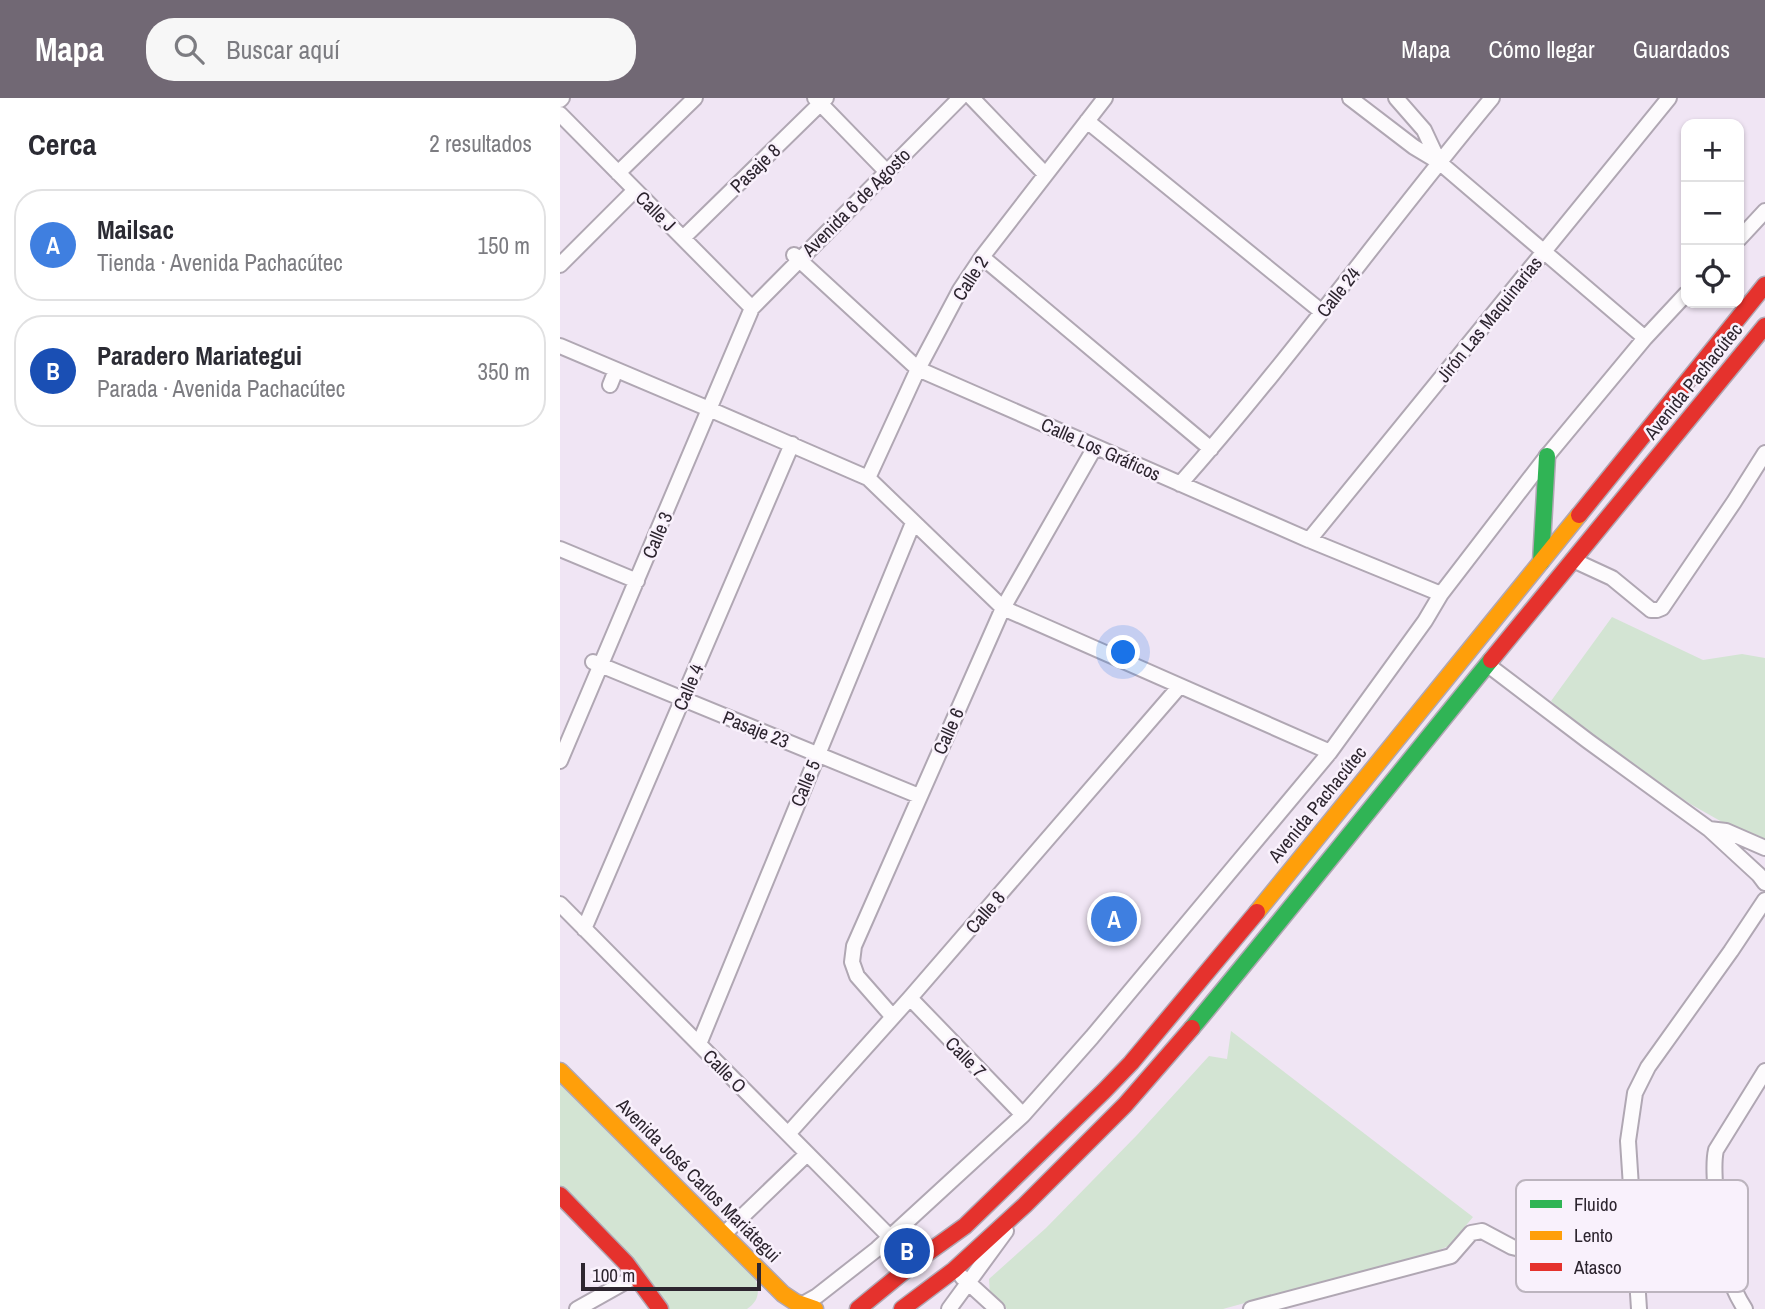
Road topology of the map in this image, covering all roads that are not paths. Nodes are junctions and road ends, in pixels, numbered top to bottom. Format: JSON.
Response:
{"nodes":[{"id":1,"x":695,"y":98,"type":"edge"},
{"id":2,"x":949,"y":98,"type":"edge"},
{"id":3,"x":960,"y":98,"type":"edge"},
{"id":4,"x":972,"y":98,"type":"edge"},
{"id":5,"x":1105,"y":98,"type":"edge"},
{"id":6,"x":1350,"y":98,"type":"edge"},
{"id":7,"x":1396,"y":98,"type":"edge"},
{"id":8,"x":1492,"y":98,"type":"edge"},
{"id":9,"x":1669,"y":98,"type":"edge"},
{"id":10,"x":821,"y":100,"type":"edge"},
{"id":11,"x":560,"y":114,"type":"edge"},
{"id":12,"x":1087,"y":121,"type":"junction"},
{"id":13,"x":1439,"y":162,"type":"junction"},
{"id":14,"x":883,"y":169,"type":"junction"},
{"id":15,"x":618,"y":173,"type":"junction"},
{"id":16,"x":1045,"y":174,"type":"junction"},
{"id":17,"x":635,"y":190,"type":"junction"},
{"id":18,"x":1765,"y":211,"type":"edge"},
{"id":19,"x":1744,"y":234,"type":"edge"},
{"id":20,"x":683,"y":238,"type":"junction"},
{"id":21,"x":1544,"y":251,"type":"junction"},
{"id":22,"x":796,"y":257,"type":"junction"},
{"id":23,"x":982,"y":257,"type":"junction"},
{"id":24,"x":560,"y":265,"type":"edge"},
{"id":25,"x":1765,"y":285,"type":"edge"},
{"id":26,"x":1681,"y":299,"type":"edge"},
{"id":27,"x":749,"y":304,"type":"junction"},
{"id":28,"x":1322,"y":312,"type":"junction"},
{"id":29,"x":1765,"y":326,"type":"edge"},
{"id":30,"x":1644,"y":338,"type":"junction"},
{"id":31,"x":560,"y":346,"type":"edge"},
{"id":32,"x":918,"y":369,"type":"junction"},
{"id":33,"x":616,"y":370,"type":"junction"},
{"id":34,"x":610,"y":385,"type":"dead end"},
{"id":35,"x":705,"y":407,"type":"junction"},
{"id":36,"x":792,"y":444,"type":"junction"},
{"id":37,"x":1095,"y":447,"type":"junction"},
{"id":38,"x":1211,"y":449,"type":"junction"},
{"id":39,"x":1765,"y":453,"type":"edge"},
{"id":40,"x":1547,"y":456,"type":"junction"},
{"id":41,"x":868,"y":478,"type":"junction"},
{"id":42,"x":1180,"y":484,"type":"junction"},
{"id":43,"x":913,"y":523,"type":"junction"},
{"id":44,"x":1309,"y":540,"type":"junction"},
{"id":45,"x":560,"y":549,"type":"edge"},
{"id":46,"x":1573,"y":560,"type":"junction"},
{"id":47,"x":1541,"y":562,"type":"junction"},
{"id":48,"x":633,"y":579,"type":"junction"},
{"id":49,"x":1441,"y":594,"type":"junction"},
{"id":50,"x":1003,"y":608,"type":"junction"},
{"id":51,"x":597,"y":663,"type":"junction"},
{"id":52,"x":1488,"y":665,"type":"junction"},
{"id":53,"x":1179,"y":687,"type":"junction"},
{"id":54,"x":683,"y":699,"type":"junction"},
{"id":55,"x":562,"y":743,"type":"edge"},
{"id":56,"x":1329,"y":752,"type":"junction"},
{"id":57,"x":817,"y":754,"type":"junction"},
{"id":58,"x":560,"y":761,"type":"edge"},
{"id":59,"x":919,"y":796,"type":"junction"},
{"id":60,"x":1709,"y":829,"type":"junction"},
{"id":61,"x":1765,"y":848,"type":"edge"},
{"id":62,"x":1765,"y":883,"type":"edge"},
{"id":63,"x":1765,"y":900,"type":"edge"},
{"id":64,"x":560,"y":904,"type":"edge"},
{"id":65,"x":584,"y":929,"type":"junction"},
{"id":66,"x":910,"y":998,"type":"junction"},
{"id":67,"x":893,"y":1017,"type":"junction"},
{"id":68,"x":699,"y":1044,"type":"junction"},
{"id":69,"x":560,"y":1070,"type":"edge"},
{"id":70,"x":1765,"y":1071,"type":"edge"},
{"id":71,"x":1023,"y":1115,"type":"junction"},
{"id":72,"x":788,"y":1134,"type":"junction"},
{"id":73,"x":807,"y":1154,"type":"junction"},
{"id":74,"x":1031,"y":1162,"type":"junction"},
{"id":75,"x":1631,"y":1180,"type":"edge"},
{"id":76,"x":1715,"y":1180,"type":"edge"},
{"id":77,"x":1048,"y":1182,"type":"junction"},
{"id":78,"x":560,"y":1195,"type":"edge"},
{"id":79,"x":1025,"y":1205,"type":"junction"},
{"id":80,"x":724,"y":1234,"type":"junction"},
{"id":81,"x":890,"y":1237,"type":"junction"},
{"id":82,"x":1516,"y":1248,"type":"edge"},
{"id":83,"x":954,"y":1270,"type":"junction"},
{"id":84,"x":636,"y":1276,"type":"junction"},
{"id":85,"x":969,"y":1283,"type":"junction"},
{"id":86,"x":1735,"y":1292,"type":"edge"},
{"id":87,"x":808,"y":1307,"type":"edge"},
{"id":88,"x":856,"y":1308,"type":"edge"},
{"id":89,"x":577,"y":1309,"type":"edge"},
{"id":90,"x":660,"y":1309,"type":"edge"},
{"id":91,"x":902,"y":1309,"type":"edge"},
{"id":92,"x":949,"y":1309,"type":"edge"},
{"id":93,"x":997,"y":1309,"type":"edge"},
{"id":94,"x":1251,"y":1309,"type":"edge"},
{"id":95,"x":1745,"y":1309,"type":"edge"}],
"edges":[{"from":1,"to":15,"type":"street"},
{"from":2,"to":14,"type":"street","name":"Avenida 6 de Agosto"},
{"from":3,"to":14,"type":"street","name":"Avenida 6 de Agosto"},
{"from":4,"to":16,"type":"street"},
{"from":5,"to":12,"type":"street","name":"Calle 2"},
{"from":6,"to":13,"type":"street"},
{"from":7,"to":13,"type":"street"},
{"from":8,"to":13,"type":"street","name":"Calle 24"},
{"from":9,"to":21,"type":"street","name":"Jirón Las Maquinarias"},
{"from":10,"to":14,"type":"street"},
{"from":10,"to":20,"type":"street","name":"Pasaje 8"},
{"from":11,"to":15,"type":"street","name":"Calle J"},
{"from":12,"to":16,"type":"street","name":"Calle 2"},
{"from":12,"to":28,"type":"street"},
{"from":13,"to":21,"type":"street"},
{"from":13,"to":28,"type":"street","name":"Calle 24"},
{"from":14,"to":22,"type":"street","name":"Avenida 6 de Agosto"},
{"from":15,"to":17,"type":"street","name":"Calle J"},
{"from":16,"to":23,"type":"street","name":"Calle 2"},
{"from":17,"to":20,"type":"street","name":"Calle J"},
{"from":17,"to":24,"type":"street"},
{"from":18,"to":19,"type":"street"},
{"from":20,"to":27,"type":"street","name":"Calle J"},
{"from":21,"to":30,"type":"street"},
{"from":21,"to":44,"type":"street","name":"Jirón Las Maquinarias"},
{"from":22,"to":27,"type":"street","name":"Avenida 6 de Agosto"},
{"from":22,"to":32,"type":"street","name":"Calle Los Gráficos"},
{"from":23,"to":32,"type":"street","name":"Calle 2"},
{"from":23,"to":38,"type":"street"},
{"from":25,"to":47,"type":"main road","name":"Avenida Pachacútec"},
{"from":26,"to":30,"type":"street","name":"Avenida Pachacútec"},
{"from":27,"to":35,"type":"street","name":"Calle 3"},
{"from":28,"to":38,"type":"street","name":"Calle 24"},
{"from":29,"to":46,"type":"main road","name":"Avenida Pachacútec"},
{"from":30,"to":40,"type":"street","name":"Avenida Pachacútec"},
{"from":31,"to":33,"type":"street"},
{"from":32,"to":37,"type":"street","name":"Calle Los Gráficos"},
{"from":32,"to":41,"type":"street","name":"Calle 2"},
{"from":33,"to":34,"type":"street"},
{"from":33,"to":35,"type":"street"},
{"from":35,"to":36,"type":"street"},
{"from":35,"to":48,"type":"street","name":"Calle 3"},
{"from":36,"to":41,"type":"street"},
{"from":36,"to":54,"type":"street","name":"Calle 4"},
{"from":37,"to":42,"type":"street","name":"Calle Los Gráficos"},
{"from":37,"to":50,"type":"street","name":"Calle 6"},
{"from":38,"to":42,"type":"street","name":"Calle 24"},
{"from":39,"to":46,"type":"street"},
{"from":40,"to":47,"type":"main road"},
{"from":40,"to":49,"type":"street","name":"Avenida Pachacútec"},
{"from":41,"to":43,"type":"street"},
{"from":42,"to":44,"type":"street","name":"Calle Los Gráficos"},
{"from":43,"to":50,"type":"street"},
{"from":43,"to":57,"type":"street","name":"Calle 5"},
{"from":44,"to":49,"type":"street","name":"Calle Los Gráficos"},
{"from":45,"to":48,"type":"street"},
{"from":46,"to":52,"type":"main road","name":"Avenida Pachacútec"},
{"from":47,"to":74,"type":"main road","name":"Avenida Pachacútec"},
{"from":48,"to":51,"type":"street","name":"Calle 3"},
{"from":49,"to":56,"type":"street","name":"Avenida Pachacútec"},
{"from":50,"to":53,"type":"street"},
{"from":50,"to":59,"type":"street","name":"Calle 6"},
{"from":51,"to":54,"type":"street","name":"Pasaje 23"},
{"from":51,"to":55,"type":"street","name":"Calle 3"},
{"from":52,"to":60,"type":"street"},
{"from":52,"to":77,"type":"main road","name":"Avenida Pachacútec"},
{"from":53,"to":56,"type":"street"},
{"from":53,"to":66,"type":"street","name":"Calle 8"},
{"from":54,"to":57,"type":"street","name":"Pasaje 23"},
{"from":54,"to":65,"type":"street","name":"Calle 4"},
{"from":55,"to":58,"type":"street","name":"Calle 3"},
{"from":56,"to":71,"type":"street","name":"Avenida Pachacútec"},
{"from":57,"to":59,"type":"street","name":"Pasaje 23"},
{"from":57,"to":68,"type":"street","name":"Calle 5"},
{"from":59,"to":67,"type":"street","name":"Calle 6"},
{"from":60,"to":61,"type":"street"},
{"from":60,"to":62,"type":"street"},
{"from":63,"to":75,"type":"street"},
{"from":64,"to":65,"type":"street","name":"Calle O"},
{"from":65,"to":68,"type":"street","name":"Calle O"},
{"from":66,"to":67,"type":"street","name":"Calle 8"},
{"from":66,"to":71,"type":"street","name":"Calle 7"},
{"from":67,"to":72,"type":"street","name":"Calle 8"},
{"from":68,"to":72,"type":"street","name":"Calle O"},
{"from":69,"to":80,"type":"main road","name":"Avenida José Carlos Mariátegui"},
{"from":70,"to":76,"type":"street"},
{"from":71,"to":81,"type":"street","name":"Avenida Pachacútec"},
{"from":72,"to":73,"type":"street","name":"Calle O"},
{"from":73,"to":80,"type":"street"},
{"from":73,"to":81,"type":"street","name":"Calle O"},
{"from":74,"to":77,"type":"main road"},
{"from":74,"to":88,"type":"main road","name":"Avenida Pachacútec"},
{"from":77,"to":79,"type":"main road","name":"Avenida Pachacútec"},
{"from":78,"to":84,"type":"main road"},
{"from":79,"to":83,"type":"main road","name":"Avenida Pachacútec"},
{"from":79,"to":85,"type":"street"},
{"from":80,"to":87,"type":"main road","name":"Avenida José Carlos Mariátegui"},
{"from":81,"to":87,"type":"street","name":"Avenida Pachacútec"},
{"from":82,"to":94,"type":"street"},
{"from":83,"to":85,"type":"street"},
{"from":83,"to":91,"type":"main road","name":"Avenida Pachacútec"},
{"from":84,"to":89,"type":"street"},
{"from":84,"to":90,"type":"main road"},
{"from":85,"to":92,"type":"street"},
{"from":85,"to":93,"type":"street"},
{"from":86,"to":95,"type":"street"}]}
